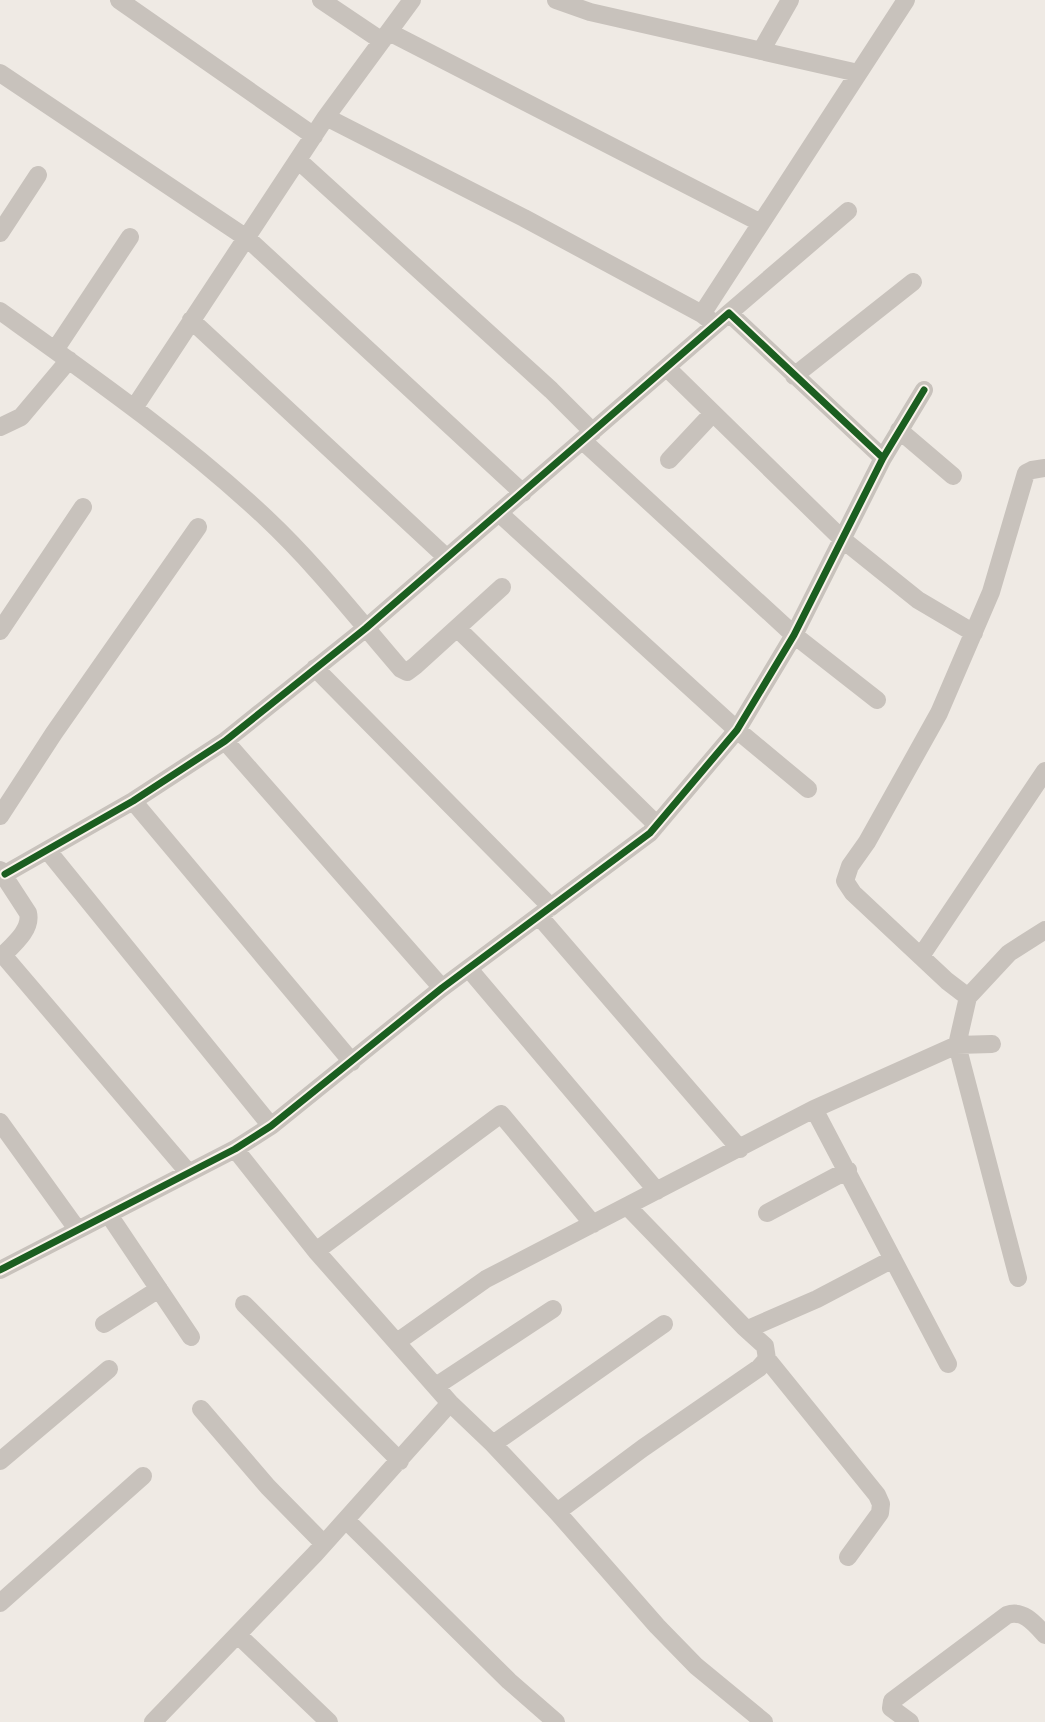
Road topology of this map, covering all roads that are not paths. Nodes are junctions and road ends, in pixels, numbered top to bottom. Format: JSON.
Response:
{"nodes":[{"id":1,"x":119,"y":0,"type":"edge"},
{"id":2,"x":321,"y":0,"type":"edge"},
{"id":3,"x":412,"y":0,"type":"edge"},
{"id":4,"x":556,"y":0,"type":"edge"},
{"id":5,"x":790,"y":0,"type":"edge"},
{"id":6,"x":906,"y":0,"type":"edge"},
{"id":7,"x":386,"y":36,"type":"junction"},
{"id":8,"x":761,"y":51,"type":"junction"},
{"id":9,"x":0,"y":73,"type":"edge"},
{"id":10,"x":858,"y":73,"type":"junction"},
{"id":11,"x":326,"y":117,"type":"junction"},
{"id":12,"x":314,"y":136,"type":"junction"},
{"id":13,"x":299,"y":161,"type":"junction"},
{"id":14,"x":38,"y":175,"type":"dead end"},
{"id":15,"x":848,"y":211,"type":"dead end"},
{"id":16,"x":761,"y":223,"type":"junction"},
{"id":17,"x":0,"y":233,"type":"edge"},
{"id":18,"x":130,"y":237,"type":"dead end"},
{"id":19,"x":248,"y":239,"type":"junction"},
{"id":20,"x":913,"y":282,"type":"dead end"},
{"id":21,"x":0,"y":311,"type":"edge"},
{"id":22,"x":715,"y":317,"type":"junction"},
{"id":23,"x":191,"y":320,"type":"junction"},
{"id":24,"x":62,"y":355,"type":"junction"},
{"id":25,"x":667,"y":369,"type":"junction"},
{"id":26,"x":794,"y":376,"type":"junction"},
{"id":27,"x":924,"y":390,"type":"dead end"},
{"id":28,"x":134,"y":408,"type":"junction"},
{"id":29,"x":713,"y":413,"type":"junction"},
{"id":30,"x":0,"y":427,"type":"edge"},
{"id":31,"x":899,"y":430,"type":"junction"},
{"id":32,"x":588,"y":437,"type":"junction"},
{"id":33,"x":883,"y":458,"type":"junction"},
{"id":34,"x":669,"y":460,"type":"dead end"},
{"id":35,"x":1045,"y":468,"type":"edge"},
{"id":36,"x":953,"y":476,"type":"dead end"},
{"id":37,"x":523,"y":493,"type":"junction"},
{"id":38,"x":83,"y":507,"type":"dead end"},
{"id":39,"x":499,"y":513,"type":"junction"},
{"id":40,"x":198,"y":527,"type":"dead end"},
{"id":41,"x":842,"y":539,"type":"junction"},
{"id":42,"x":446,"y":557,"type":"junction"},
{"id":43,"x":502,"y":587,"type":"dead end"},
{"id":44,"x":366,"y":628,"type":"junction"},
{"id":45,"x":458,"y":629,"type":"junction"},
{"id":46,"x":0,"y":631,"type":"edge"},
{"id":47,"x":974,"y":633,"type":"junction"},
{"id":48,"x":794,"y":635,"type":"junction"},
{"id":49,"x":315,"y":667,"type":"junction"},
{"id":50,"x":877,"y":700,"type":"dead end"},
{"id":51,"x":737,"y":730,"type":"junction"},
{"id":52,"x":225,"y":741,"type":"junction"},
{"id":53,"x":1045,"y":771,"type":"edge"},
{"id":54,"x":808,"y":789,"type":"dead end"},
{"id":55,"x":133,"y":801,"type":"junction"},
{"id":56,"x":0,"y":816,"type":"edge"},
{"id":57,"x":657,"y":825,"type":"junction"},
{"id":58,"x":48,"y":851,"type":"junction"},
{"id":59,"x":2,"y":872,"type":"edge"},
{"id":60,"x":545,"y":911,"type":"junction"},
{"id":61,"x":1045,"y":930,"type":"edge"},
{"id":62,"x":1,"y":956,"type":"edge"},
{"id":63,"x":921,"y":956,"type":"junction"},
{"id":64,"x":469,"y":969,"type":"junction"},
{"id":65,"x":442,"y":989,"type":"junction"},
{"id":66,"x":968,"y":997,"type":"junction"},
{"id":67,"x":992,"y":1044,"type":"dead end"},
{"id":68,"x":957,"y":1045,"type":"junction"},
{"id":69,"x":352,"y":1062,"type":"junction"},
{"id":70,"x":814,"y":1109,"type":"junction"},
{"id":71,"x":0,"y":1122,"type":"edge"},
{"id":72,"x":271,"y":1126,"type":"junction"},
{"id":73,"x":235,"y":1149,"type":"junction"},
{"id":74,"x":740,"y":1149,"type":"junction"},
{"id":75,"x":848,"y":1170,"type":"junction"},
{"id":76,"x":188,"y":1172,"type":"junction"},
{"id":77,"x":657,"y":1191,"type":"junction"},
{"id":78,"x":627,"y":1206,"type":"junction"},
{"id":79,"x":768,"y":1213,"type":"dead end"},
{"id":80,"x":109,"y":1215,"type":"junction"},
{"id":81,"x":593,"y":1224,"type":"junction"},
{"id":82,"x":77,"y":1229,"type":"junction"},
{"id":83,"x":316,"y":1251,"type":"junction"},
{"id":84,"x":893,"y":1259,"type":"junction"},
{"id":85,"x":0,"y":1270,"type":"edge"},
{"id":86,"x":1018,"y":1278,"type":"dead end"},
{"id":87,"x":159,"y":1289,"type":"junction"},
{"id":88,"x":244,"y":1304,"type":"dead end"},
{"id":89,"x":553,"y":1309,"type":"dead end"},
{"id":90,"x":104,"y":1324,"type":"dead end"},
{"id":91,"x":664,"y":1324,"type":"dead end"},
{"id":92,"x":748,"y":1329,"type":"junction"},
{"id":93,"x":191,"y":1337,"type":"dead end"},
{"id":94,"x":397,"y":1342,"type":"junction"},
{"id":95,"x":767,"y":1359,"type":"junction"},
{"id":96,"x":948,"y":1364,"type":"dead end"},
{"id":97,"x":109,"y":1369,"type":"dead end"},
{"id":98,"x":436,"y":1386,"type":"junction"},
{"id":99,"x":450,"y":1403,"type":"junction"},
{"id":100,"x":201,"y":1409,"type":"dead end"},
{"id":101,"x":492,"y":1444,"type":"junction"},
{"id":102,"x":0,"y":1461,"type":"edge"},
{"id":103,"x":400,"y":1461,"type":"junction"},
{"id":104,"x":143,"y":1476,"type":"dead end"},
{"id":105,"x":556,"y":1512,"type":"junction"},
{"id":106,"x":346,"y":1520,"type":"junction"},
{"id":107,"x":323,"y":1544,"type":"junction"},
{"id":108,"x":848,"y":1557,"type":"dead end"},
{"id":109,"x":0,"y":1603,"type":"edge"},
{"id":110,"x":1045,"y":1634,"type":"edge"},
{"id":111,"x":239,"y":1635,"type":"junction"},
{"id":112,"x":155,"y":1721,"type":"edge"},
{"id":113,"x":329,"y":1722,"type":"edge"},
{"id":114,"x":556,"y":1722,"type":"edge"},
{"id":115,"x":764,"y":1722,"type":"edge"},
{"id":116,"x":910,"y":1722,"type":"edge"}],
"edges":[{"from":1,"to":12,"type":"street"},
{"from":2,"to":7,"type":"street"},
{"from":3,"to":7,"type":"street"},
{"from":4,"to":8,"type":"street"},
{"from":5,"to":8,"type":"street"},
{"from":6,"to":10,"type":"street"},
{"from":7,"to":11,"type":"street"},
{"from":7,"to":16,"type":"street"},
{"from":8,"to":10,"type":"street"},
{"from":9,"to":19,"type":"street"},
{"from":10,"to":16,"type":"street"},
{"from":11,"to":12,"type":"street"},
{"from":11,"to":22,"type":"street"},
{"from":12,"to":13,"type":"street"},
{"from":13,"to":19,"type":"street"},
{"from":13,"to":32,"type":"street"},
{"from":14,"to":17,"type":"street"},
{"from":15,"to":22,"type":"street"},
{"from":16,"to":22,"type":"street"},
{"from":18,"to":24,"type":"street"},
{"from":19,"to":23,"type":"street"},
{"from":19,"to":37,"type":"street"},
{"from":20,"to":26,"type":"street"},
{"from":21,"to":24,"type":"street"},
{"from":22,"to":25,"type":"street"},
{"from":22,"to":26,"type":"street"},
{"from":23,"to":28,"type":"street"},
{"from":23,"to":42,"type":"street"},
{"from":24,"to":28,"type":"street"},
{"from":24,"to":30,"type":"street"},
{"from":25,"to":29,"type":"street"},
{"from":25,"to":32,"type":"street"},
{"from":26,"to":33,"type":"street"},
{"from":27,"to":31,"type":"street"},
{"from":28,"to":44,"type":"street"},
{"from":29,"to":34,"type":"street"},
{"from":29,"to":41,"type":"street"},
{"from":31,"to":33,"type":"street"},
{"from":31,"to":36,"type":"street"},
{"from":32,"to":37,"type":"street"},
{"from":32,"to":48,"type":"street"},
{"from":33,"to":41,"type":"street"},
{"from":35,"to":47,"type":"street"},
{"from":37,"to":39,"type":"street"},
{"from":38,"to":46,"type":"street"},
{"from":39,"to":42,"type":"street"},
{"from":39,"to":51,"type":"street"},
{"from":40,"to":56,"type":"street"},
{"from":41,"to":47,"type":"street"},
{"from":41,"to":48,"type":"street"},
{"from":42,"to":44,"type":"street"},
{"from":43,"to":45,"type":"street"},
{"from":44,"to":45,"type":"street"},
{"from":44,"to":49,"type":"street"},
{"from":45,"to":57,"type":"street"},
{"from":47,"to":63,"type":"street"},
{"from":48,"to":50,"type":"street"},
{"from":48,"to":51,"type":"street"},
{"from":49,"to":52,"type":"street"},
{"from":49,"to":60,"type":"street"},
{"from":51,"to":54,"type":"street"},
{"from":51,"to":57,"type":"street"},
{"from":52,"to":55,"type":"street"},
{"from":52,"to":65,"type":"street"},
{"from":53,"to":63,"type":"street"},
{"from":55,"to":58,"type":"street"},
{"from":55,"to":69,"type":"street"},
{"from":57,"to":60,"type":"street"},
{"from":58,"to":59,"type":"street"},
{"from":58,"to":72,"type":"street"},
{"from":59,"to":62,"type":"street"},
{"from":60,"to":64,"type":"street"},
{"from":60,"to":74,"type":"street"},
{"from":61,"to":66,"type":"street"},
{"from":62,"to":76,"type":"street"},
{"from":63,"to":66,"type":"street"},
{"from":64,"to":65,"type":"street"},
{"from":64,"to":77,"type":"street"},
{"from":65,"to":69,"type":"street"},
{"from":66,"to":68,"type":"street"},
{"from":67,"to":68,"type":"street"},
{"from":68,"to":70,"type":"street"},
{"from":68,"to":86,"type":"street"},
{"from":69,"to":72,"type":"street"},
{"from":70,"to":74,"type":"street"},
{"from":70,"to":75,"type":"street"},
{"from":71,"to":82,"type":"street"},
{"from":72,"to":73,"type":"street"},
{"from":73,"to":76,"type":"street"},
{"from":73,"to":83,"type":"street"},
{"from":74,"to":77,"type":"street"},
{"from":75,"to":79,"type":"street"},
{"from":75,"to":84,"type":"street"},
{"from":76,"to":80,"type":"street"},
{"from":77,"to":78,"type":"street"},
{"from":78,"to":81,"type":"street"},
{"from":78,"to":92,"type":"street"},
{"from":80,"to":82,"type":"street"},
{"from":80,"to":87,"type":"street"},
{"from":81,"to":83,"type":"street"},
{"from":81,"to":94,"type":"street"},
{"from":82,"to":85,"type":"street"},
{"from":83,"to":94,"type":"street"},
{"from":84,"to":92,"type":"street"},
{"from":84,"to":96,"type":"street"},
{"from":87,"to":90,"type":"street"},
{"from":87,"to":93,"type":"street"},
{"from":88,"to":103,"type":"street"},
{"from":89,"to":98,"type":"street"},
{"from":91,"to":101,"type":"street"},
{"from":92,"to":95,"type":"street"},
{"from":94,"to":98,"type":"street"},
{"from":95,"to":105,"type":"street"},
{"from":95,"to":108,"type":"street"},
{"from":97,"to":102,"type":"street"},
{"from":98,"to":99,"type":"street"},
{"from":99,"to":101,"type":"street"},
{"from":99,"to":103,"type":"street"},
{"from":100,"to":107,"type":"street"},
{"from":101,"to":105,"type":"street"},
{"from":103,"to":106,"type":"street"},
{"from":104,"to":109,"type":"street"},
{"from":105,"to":115,"type":"street"},
{"from":106,"to":107,"type":"street"},
{"from":106,"to":114,"type":"street"},
{"from":107,"to":111,"type":"street"},
{"from":110,"to":116,"type":"street"},
{"from":111,"to":112,"type":"street"},
{"from":111,"to":113,"type":"street"}]}
